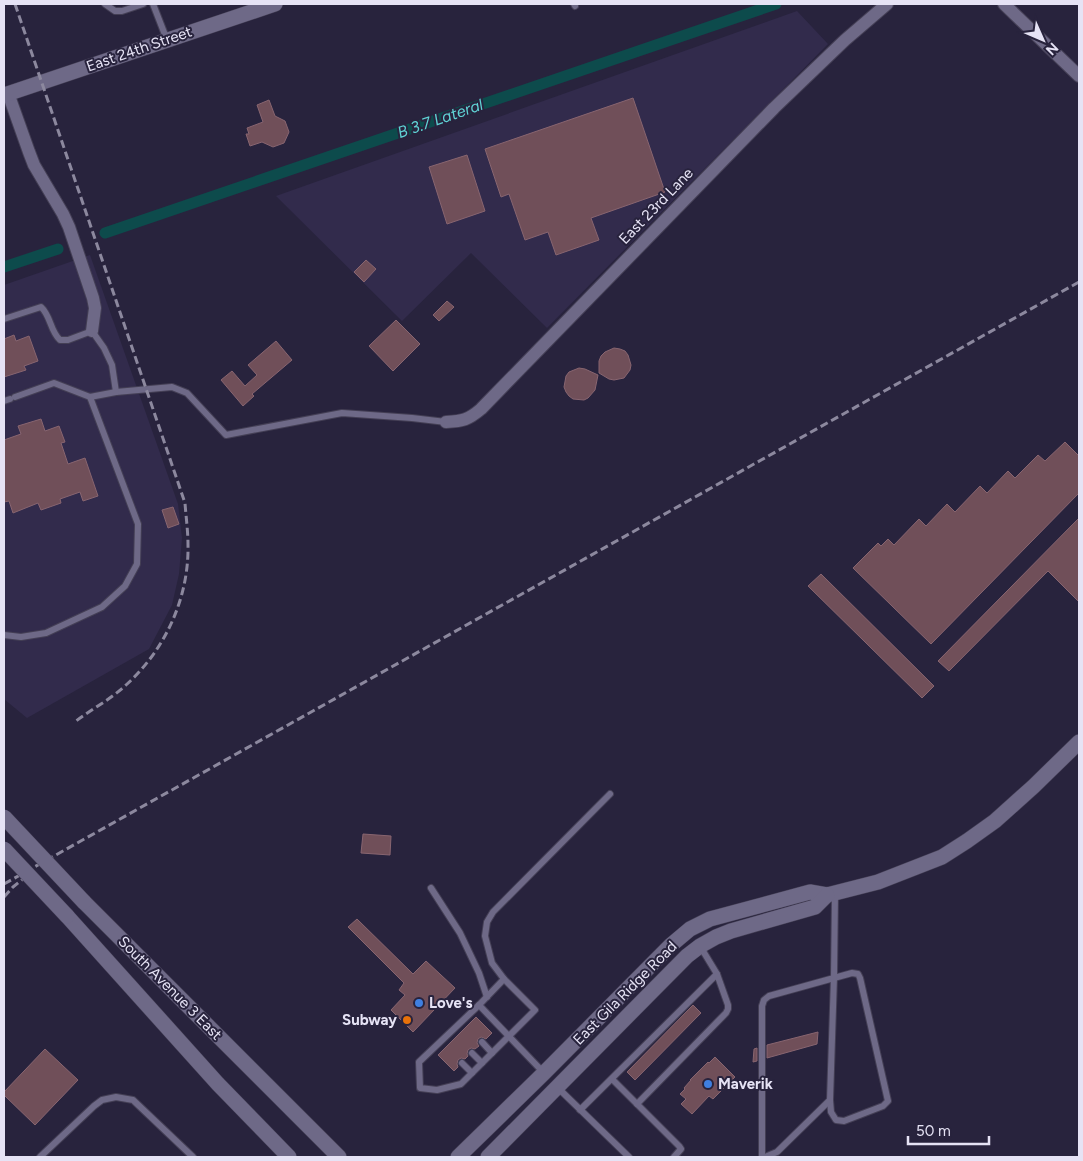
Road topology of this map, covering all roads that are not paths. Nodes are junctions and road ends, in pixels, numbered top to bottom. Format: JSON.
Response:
{"nodes":[{"id":1,"x":105,"y":4,"type":"edge"},
{"id":2,"x":143,"y":4,"type":"edge"},
{"id":3,"x":153,"y":4,"type":"edge"},
{"id":4,"x":275,"y":4,"type":"edge"},
{"id":5,"x":886,"y":4,"type":"edge"},
{"id":6,"x":1004,"y":4,"type":"edge"},
{"id":7,"x":167,"y":40,"type":"junction"},
{"id":8,"x":1079,"y":76,"type":"edge"},
{"id":9,"x":6,"y":94,"type":"edge"},
{"id":10,"x":4,"y":319,"type":"edge"},
{"id":11,"x":92,"y":331,"type":"junction"},
{"id":12,"x":116,"y":392,"type":"junction"},
{"id":13,"x":90,"y":397,"type":"junction"},
{"id":14,"x":9,"y":399,"type":"edge"},
{"id":15,"x":446,"y":422,"type":"joint"},
{"id":16,"x":4,"y":636,"type":"edge"},
{"id":17,"x":1079,"y":742,"type":"edge"},
{"id":18,"x":610,"y":794,"type":"dead end"},
{"id":19,"x":4,"y":816,"type":"edge"},
{"id":20,"x":4,"y":849,"type":"edge"},
{"id":21,"x":431,"y":888,"type":"dead end"},
{"id":22,"x":831,"y":894,"type":"junction"},
{"id":23,"x":700,"y":946,"type":"junction"},
{"id":24,"x":717,"y":974,"type":"junction"},
{"id":25,"x":834,"y":977,"type":"junction"},
{"id":26,"x":504,"y":979,"type":"junction"},
{"id":27,"x":487,"y":997,"type":"junction"},
{"id":28,"x":479,"y":1005,"type":"junction"},
{"id":29,"x":509,"y":1036,"type":"junction"},
{"id":30,"x":441,"y":1041,"type":"junction"},
{"id":31,"x":482,"y":1042,"type":"dead end"},
{"id":32,"x":446,"y":1047,"type":"dead end"},
{"id":33,"x":472,"y":1052,"type":"dead end"},
{"id":34,"x":492,"y":1053,"type":"junction"},
{"id":35,"x":462,"y":1063,"type":"dead end"},
{"id":36,"x":482,"y":1063,"type":"junction"},
{"id":37,"x":472,"y":1073,"type":"junction"},
{"id":38,"x":544,"y":1073,"type":"junction"},
{"id":39,"x":612,"y":1079,"type":"junction"},
{"id":40,"x":557,"y":1086,"type":"junction"},
{"id":41,"x":830,"y":1100,"type":"junction"},
{"id":42,"x":637,"y":1104,"type":"junction"},
{"id":43,"x":580,"y":1110,"type":"junction"},
{"id":44,"x":40,"y":1157,"type":"edge"},
{"id":45,"x":193,"y":1157,"type":"edge"},
{"id":46,"x":289,"y":1157,"type":"edge"},
{"id":47,"x":340,"y":1157,"type":"edge"},
{"id":48,"x":458,"y":1157,"type":"edge"},
{"id":49,"x":488,"y":1157,"type":"edge"},
{"id":50,"x":630,"y":1157,"type":"edge"},
{"id":51,"x":674,"y":1157,"type":"edge"},
{"id":52,"x":764,"y":1157,"type":"edge"}],
"edges":[{"from":1,"to":2,"type":"lane"},
{"from":3,"to":7,"type":"lane"},
{"from":4,"to":7,"type":"street","name":"East 24th Street"},
{"from":5,"to":15,"type":"street","name":"East 23rd Lane"},
{"from":6,"to":8,"type":"street"},
{"from":7,"to":9,"type":"street","name":"East 24th Street"},
{"from":9,"to":11,"type":"street"},
{"from":10,"to":11,"type":"lane"},
{"from":11,"to":12,"type":"lane"},
{"from":12,"to":13,"type":"lane"},
{"from":12,"to":15,"type":"lane"},
{"from":13,"to":14,"type":"lane"},
{"from":13,"to":16,"type":"lane"},
{"from":17,"to":22,"type":"street","name":"East Gila Ridge Road"},
{"from":18,"to":26,"type":"lane"},
{"from":19,"to":47,"type":"street","name":"South Avenue 3 East","bridge":true},
{"from":20,"to":46,"type":"street","name":"South Avenue 3 East","bridge":true},
{"from":21,"to":27,"type":"lane"},
{"from":22,"to":23,"type":"street","name":"East Gila Ridge Road"},
{"from":22,"to":25,"type":"lane"},
{"from":22,"to":38,"type":"street","name":"East Gila Ridge Road"},
{"from":23,"to":24,"type":"lane"},
{"from":23,"to":40,"type":"street","name":"East Gila Ridge Road"},
{"from":24,"to":39,"type":"lane"},
{"from":24,"to":42,"type":"lane"},
{"from":25,"to":41,"type":"lane"},
{"from":25,"to":41,"type":"lane"},
{"from":25,"to":52,"type":"lane"},
{"from":26,"to":27,"type":"lane"},
{"from":26,"to":29,"type":"lane"},
{"from":27,"to":28,"type":"lane"},
{"from":28,"to":29,"type":"lane"},
{"from":28,"to":30,"type":"lane"},
{"from":29,"to":34,"type":"lane"},
{"from":29,"to":38,"type":"lane"},
{"from":30,"to":32,"type":"lane"},
{"from":30,"to":37,"type":"lane"},
{"from":31,"to":34,"type":"lane"},
{"from":33,"to":36,"type":"lane"},
{"from":34,"to":36,"type":"lane"},
{"from":35,"to":37,"type":"lane"},
{"from":36,"to":37,"type":"lane"},
{"from":38,"to":48,"type":"street","name":"East Gila Ridge Road"},
{"from":39,"to":42,"type":"lane"},
{"from":39,"to":43,"type":"lane"},
{"from":40,"to":43,"type":"lane"},
{"from":40,"to":49,"type":"street","name":"East Gila Ridge Road"},
{"from":41,"to":52,"type":"lane"},
{"from":42,"to":51,"type":"lane"},
{"from":43,"to":50,"type":"lane"},
{"from":44,"to":45,"type":"lane"}]}
